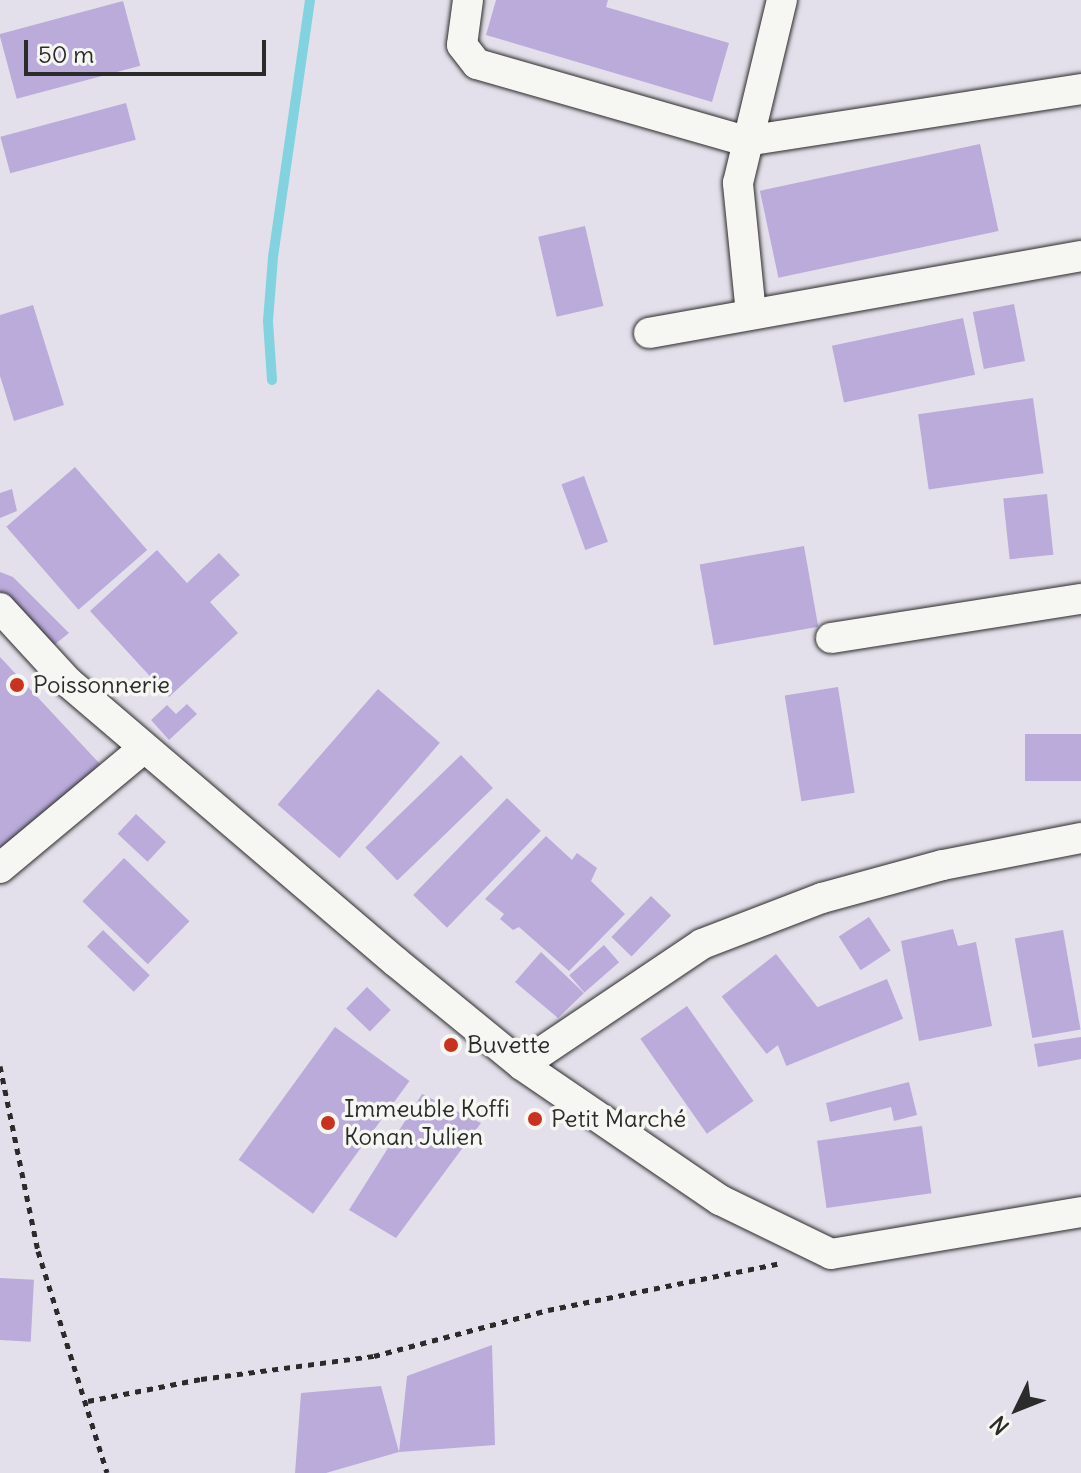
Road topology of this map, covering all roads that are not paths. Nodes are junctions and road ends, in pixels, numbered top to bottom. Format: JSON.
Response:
{"nodes":[{"id":1,"x":468,"y":0,"type":"edge"},
{"id":2,"x":782,"y":0,"type":"edge"},
{"id":3,"x":1081,"y":89,"type":"edge"},
{"id":4,"x":746,"y":141,"type":"junction"},
{"id":5,"x":1081,"y":256,"type":"edge"},
{"id":6,"x":751,"y":314,"type":"junction"},
{"id":7,"x":649,"y":333,"type":"dead end"},
{"id":8,"x":1081,"y":599,"type":"edge"},
{"id":9,"x":0,"y":608,"type":"edge"},
{"id":10,"x":831,"y":638,"type":"dead end"},
{"id":11,"x":144,"y":748,"type":"junction"},
{"id":12,"x":1081,"y":838,"type":"edge"},
{"id":13,"x":0,"y":868,"type":"edge"},
{"id":14,"x":522,"y":1065,"type":"junction"},
{"id":15,"x":1081,"y":1212,"type":"edge"}],
"edges":[{"from":1,"to":4,"type":"street"},
{"from":2,"to":4,"type":"street"},
{"from":3,"to":4,"type":"street"},
{"from":4,"to":6,"type":"street"},
{"from":5,"to":6,"type":"street"},
{"from":6,"to":7,"type":"street"},
{"from":8,"to":10,"type":"street"},
{"from":9,"to":11,"type":"street"},
{"from":11,"to":13,"type":"street"},
{"from":11,"to":14,"type":"street"},
{"from":12,"to":14,"type":"street"},
{"from":14,"to":15,"type":"street"}]}
